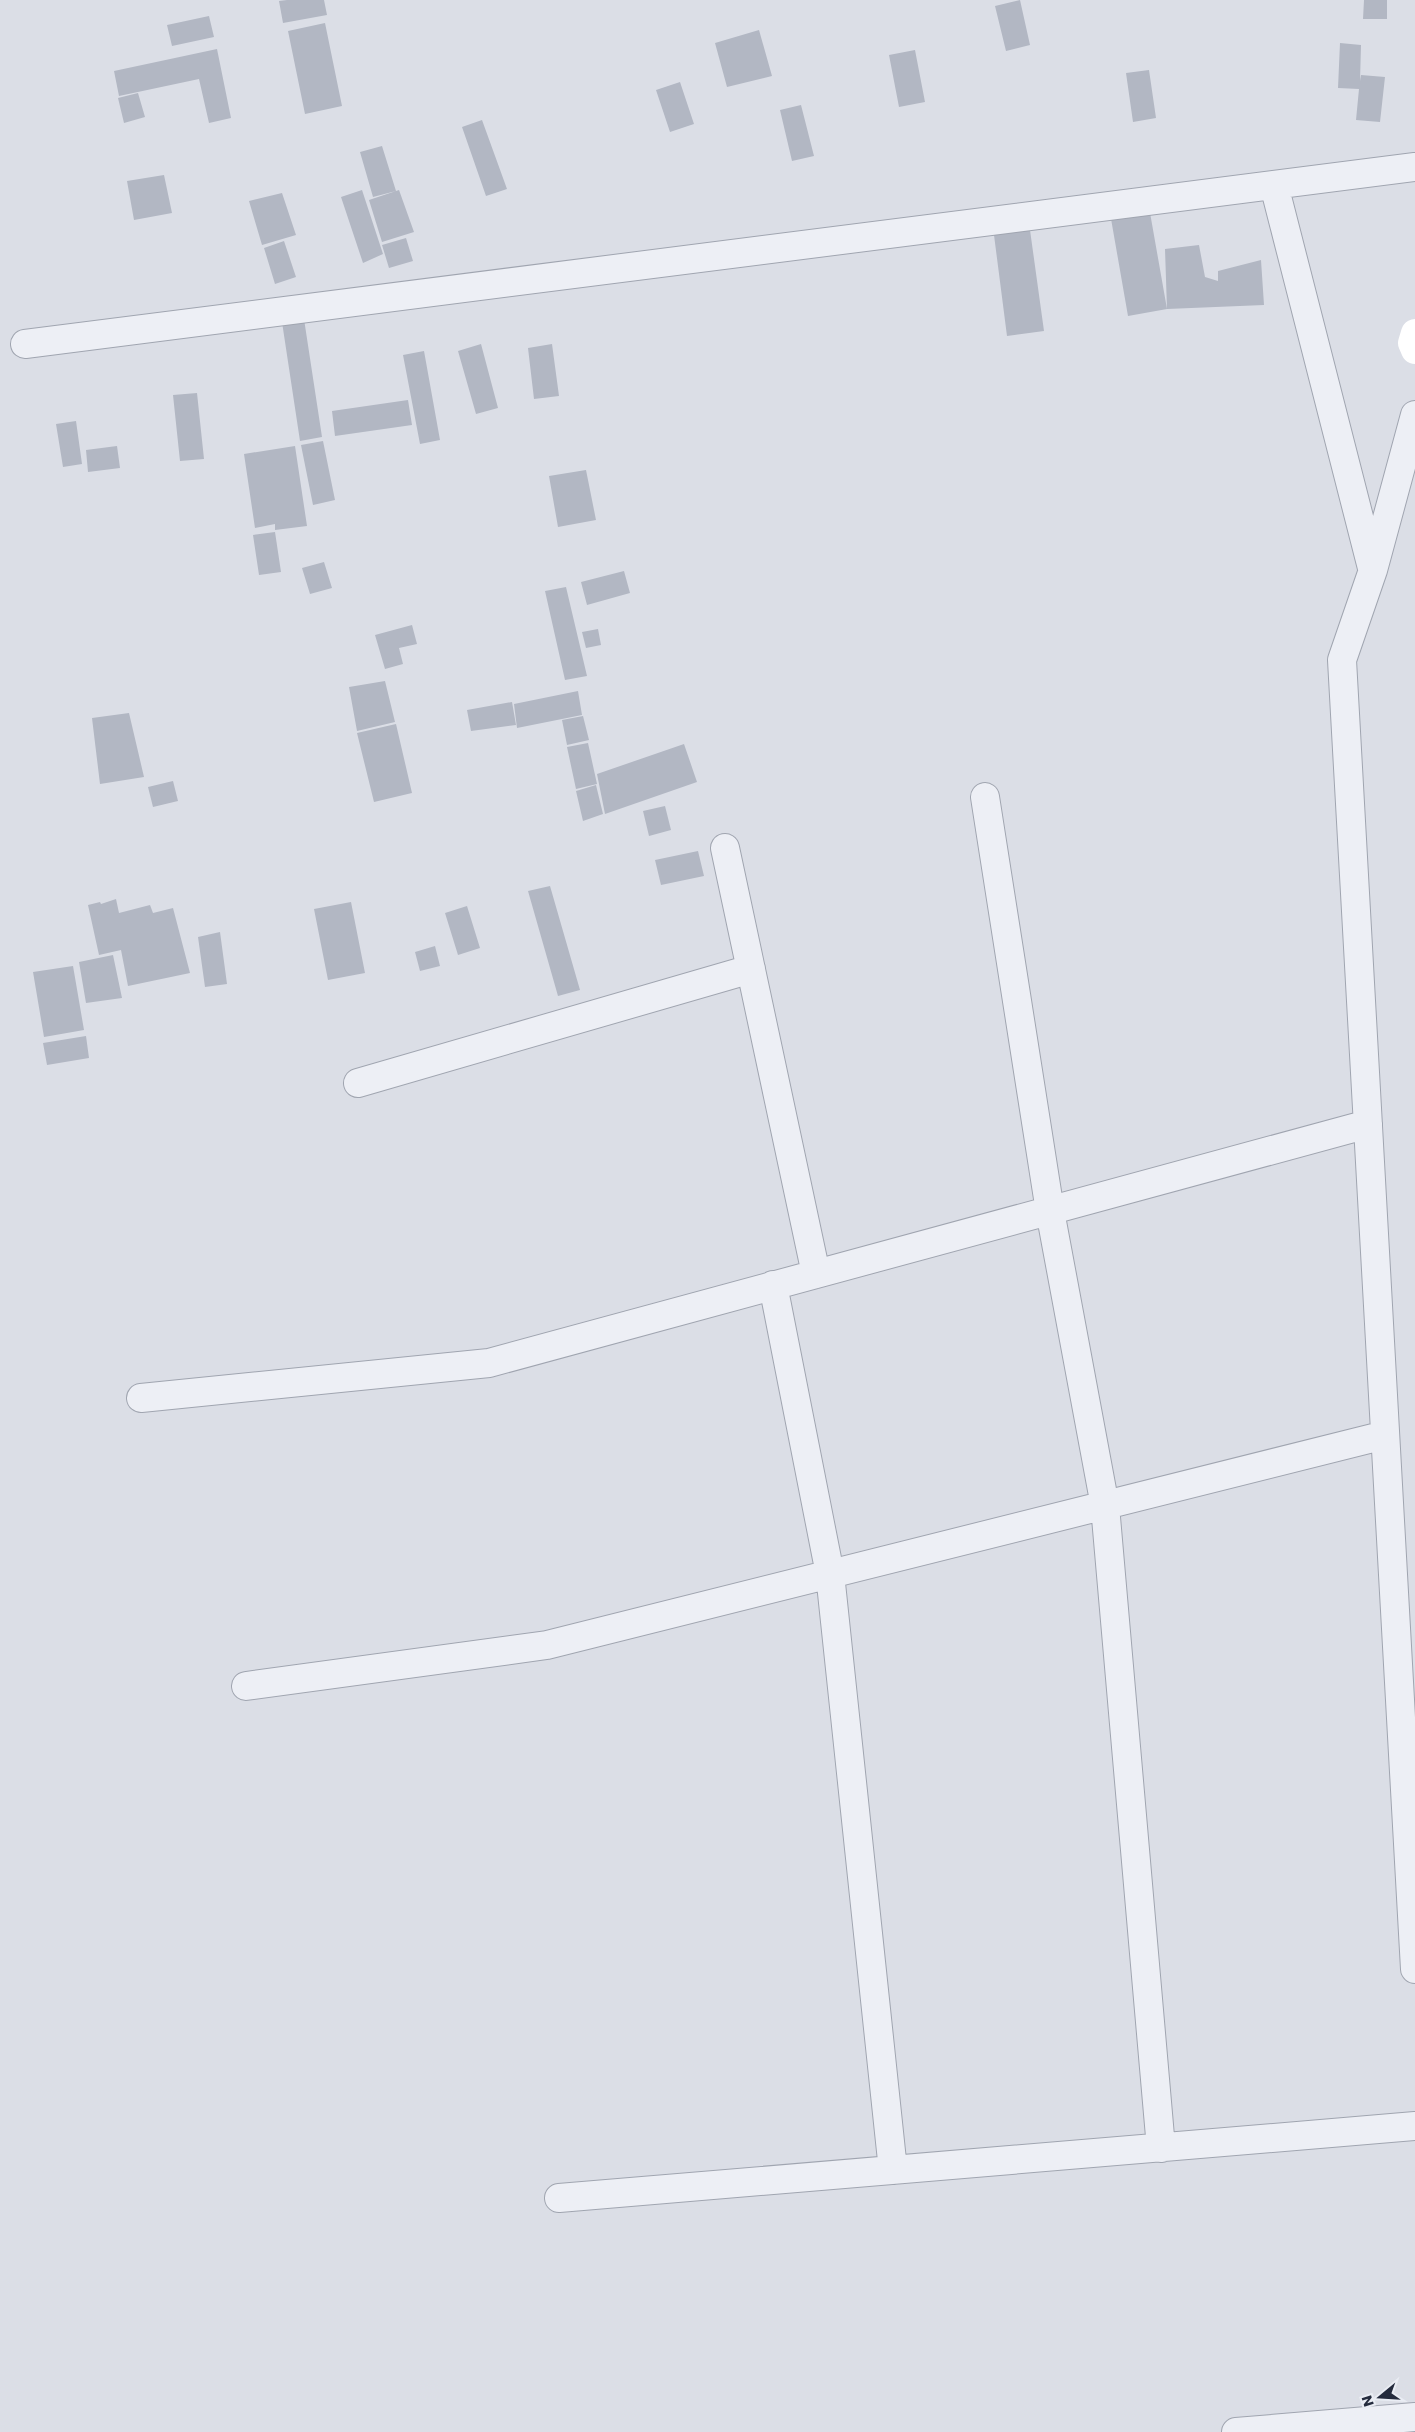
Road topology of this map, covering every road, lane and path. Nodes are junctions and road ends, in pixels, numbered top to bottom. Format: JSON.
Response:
{"nodes":[{"id":1,"x":1415,"y":167,"type":"edge"},
{"id":2,"x":1274,"y":184,"type":"junction"},
{"id":3,"x":1415,"y":333,"type":"edge"},
{"id":4,"x":25,"y":344,"type":"dead end"},
{"id":5,"x":1415,"y":350,"type":"edge"},
{"id":6,"x":1415,"y":415,"type":"edge"},
{"id":7,"x":1373,"y":570,"type":"junction"},
{"id":8,"x":985,"y":797,"type":"dead end"},
{"id":9,"x":725,"y":848,"type":"dead end"},
{"id":10,"x":751,"y":969,"type":"junction"},
{"id":11,"x":358,"y":1083,"type":"dead end"},
{"id":12,"x":1368,"y":1124,"type":"junction"},
{"id":13,"x":1050,"y":1210,"type":"junction"},
{"id":14,"x":816,"y":1274,"type":"junction"},
{"id":15,"x":773,"y":1286,"type":"junction"},
{"id":16,"x":141,"y":1398,"type":"dead end"},
{"id":17,"x":1385,"y":1435,"type":"junction"},
{"id":18,"x":1105,"y":1506,"type":"junction"},
{"id":19,"x":830,"y":1574,"type":"junction"},
{"id":20,"x":246,"y":1686,"type":"dead end"},
{"id":21,"x":1415,"y":1969,"type":"edge"},
{"id":22,"x":1415,"y":2126,"type":"edge"},
{"id":23,"x":1161,"y":2148,"type":"junction"},
{"id":24,"x":893,"y":2170,"type":"junction"},
{"id":25,"x":559,"y":2198,"type":"dead end"},
{"id":26,"x":1415,"y":2417,"type":"edge"},
{"id":27,"x":1236,"y":2432,"type":"edge"}],
"edges":[{"from":1,"to":2,"type":"street"},
{"from":2,"to":4,"type":"street"},
{"from":2,"to":7,"type":"street"},
{"from":3,"to":5,"type":"street"},
{"from":6,"to":7,"type":"street"},
{"from":7,"to":12,"type":"street"},
{"from":8,"to":13,"type":"street"},
{"from":9,"to":10,"type":"street"},
{"from":10,"to":11,"type":"street"},
{"from":10,"to":14,"type":"street"},
{"from":12,"to":13,"type":"street"},
{"from":12,"to":17,"type":"street"},
{"from":13,"to":14,"type":"street"},
{"from":13,"to":18,"type":"street"},
{"from":14,"to":15,"type":"street"},
{"from":15,"to":16,"type":"street"},
{"from":15,"to":19,"type":"street"},
{"from":17,"to":18,"type":"street"},
{"from":17,"to":21,"type":"street"},
{"from":18,"to":19,"type":"street"},
{"from":18,"to":23,"type":"street"},
{"from":19,"to":20,"type":"street"},
{"from":19,"to":24,"type":"street"},
{"from":22,"to":23,"type":"street"},
{"from":23,"to":24,"type":"street"},
{"from":24,"to":25,"type":"street"},
{"from":26,"to":27,"type":"street"}]}
